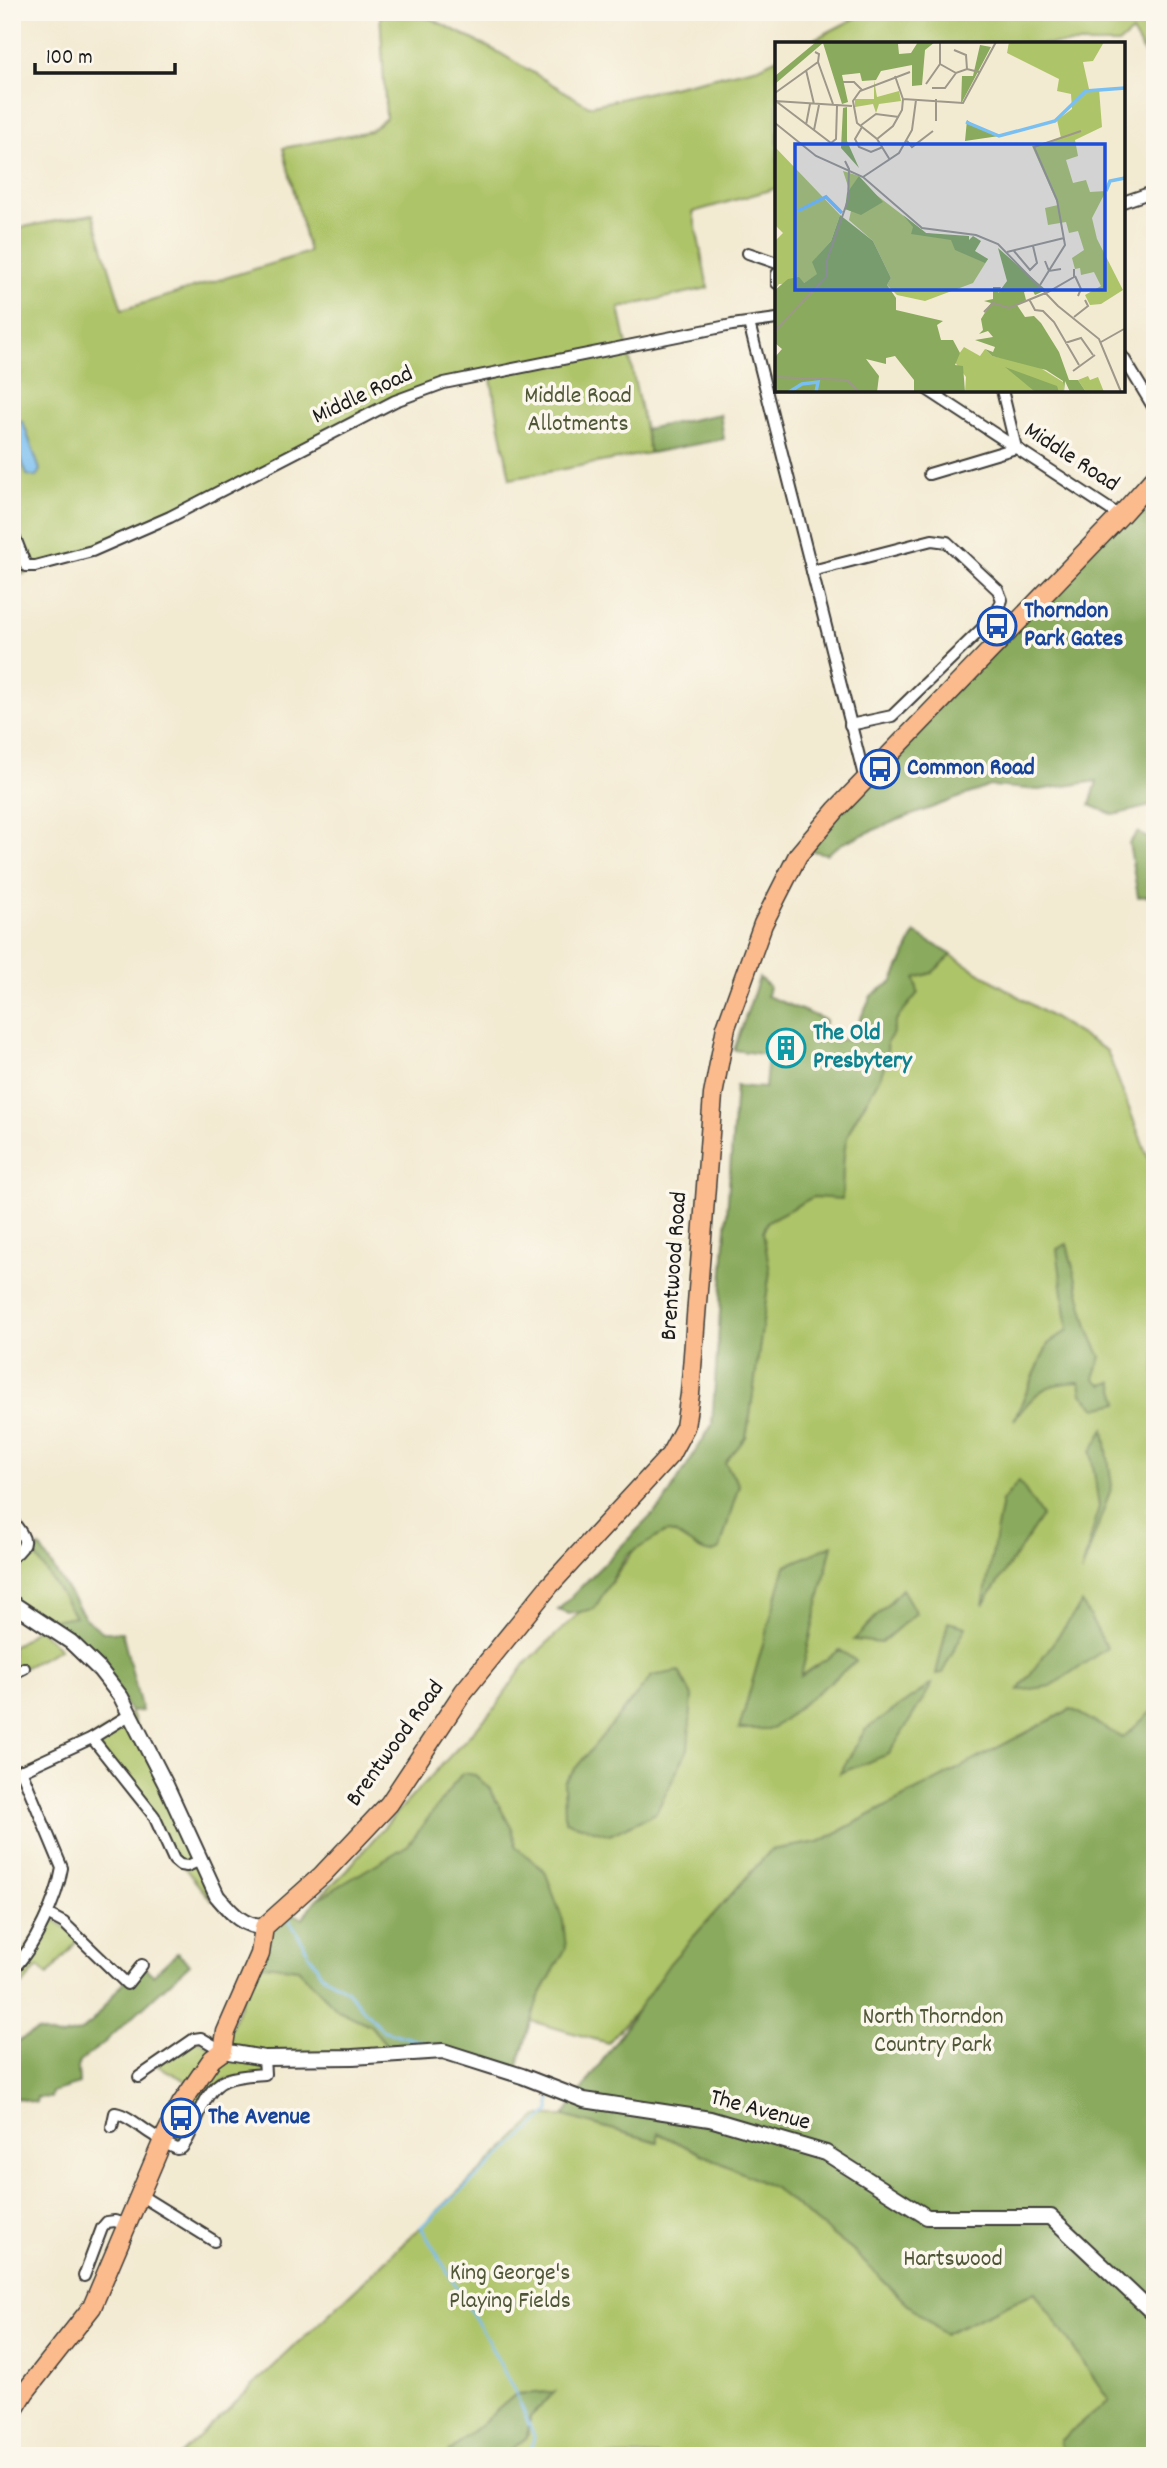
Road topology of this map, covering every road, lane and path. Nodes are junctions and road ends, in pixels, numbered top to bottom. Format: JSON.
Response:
{"nodes":[{"id":1,"x":1155,"y":191,"type":"edge"},
{"id":2,"x":1125,"y":201,"type":"edge"},
{"id":3,"x":748,"y":253,"type":"dead end"},
{"id":4,"x":775,"y":262,"type":"edge"},
{"id":5,"x":775,"y":319,"type":"edge"},
{"id":6,"x":749,"y":323,"type":"junction"},
{"id":7,"x":1125,"y":360,"type":"edge"},
{"id":8,"x":931,"y":392,"type":"edge"},
{"id":9,"x":1002,"y":392,"type":"edge"},
{"id":10,"x":1155,"y":410,"type":"edge"},
{"id":11,"x":1016,"y":448,"type":"junction"},
{"id":12,"x":929,"y":474,"type":"dead end"},
{"id":13,"x":1155,"y":477,"type":"edge"},
{"id":14,"x":1120,"y":516,"type":"junction"},
{"id":15,"x":12,"y":530,"type":"edge"},
{"id":16,"x":813,"y":571,"type":"junction"},
{"id":17,"x":850,"y":725,"type":"junction"},
{"id":18,"x":864,"y":780,"type":"junction"},
{"id":19,"x":12,"y":1520,"type":"edge"},
{"id":20,"x":12,"y":1557,"type":"edge"},
{"id":21,"x":12,"y":1603,"type":"edge"},
{"id":22,"x":24,"y":1668,"type":"dead end"},
{"id":23,"x":12,"y":1674,"type":"edge"},
{"id":24,"x":131,"y":1714,"type":"junction"},
{"id":25,"x":92,"y":1738,"type":"junction"},
{"id":26,"x":16,"y":1772,"type":"edge"},
{"id":27,"x":199,"y":1861,"type":"junction"},
{"id":28,"x":47,"y":1914,"type":"junction"},
{"id":29,"x":264,"y":1927,"type":"junction"},
{"id":30,"x":142,"y":1965,"type":"dead end"},
{"id":31,"x":12,"y":1970,"type":"edge"},
{"id":32,"x":223,"y":2051,"type":"junction"},
{"id":33,"x":264,"y":2058,"type":"junction"},
{"id":34,"x":139,"y":2077,"type":"dead end"},
{"id":35,"x":112,"y":2127,"type":"dead end"},
{"id":36,"x":162,"y":2141,"type":"junction"},
{"id":37,"x":140,"y":2195,"type":"junction"},
{"id":38,"x":126,"y":2225,"type":"junction"},
{"id":39,"x":214,"y":2241,"type":"dead end"},
{"id":40,"x":84,"y":2276,"type":"dead end"},
{"id":41,"x":1155,"y":2315,"type":"edge"},
{"id":42,"x":12,"y":2413,"type":"edge"}],
"edges":[{"from":1,"to":2,"type":"street"},
{"from":3,"to":4,"type":"street"},
{"from":5,"to":6,"type":"street","name":"Middle Road"},
{"from":6,"to":15,"type":"street","name":"Middle Road"},
{"from":6,"to":16,"type":"street"},
{"from":7,"to":10,"type":"street"},
{"from":8,"to":11,"type":"street","name":"Middle Road"},
{"from":9,"to":11,"type":"street"},
{"from":11,"to":12,"type":"street"},
{"from":11,"to":14,"type":"street","name":"Middle Road"},
{"from":13,"to":14,"type":"main road","name":"Brentwood Road"},
{"from":14,"to":18,"type":"main road","name":"Brentwood Road"},
{"from":16,"to":17,"type":"street"},
{"from":16,"to":17,"type":"street"},
{"from":17,"to":18,"type":"street"},
{"from":18,"to":29,"type":"main road","name":"Brentwood Road"},
{"from":19,"to":20,"type":"street"},
{"from":21,"to":24,"type":"street"},
{"from":22,"to":23,"type":"street"},
{"from":24,"to":25,"type":"street"},
{"from":24,"to":27,"type":"street"},
{"from":25,"to":26,"type":"street"},
{"from":25,"to":27,"type":"street"},
{"from":26,"to":28,"type":"street"},
{"from":27,"to":29,"type":"street"},
{"from":28,"to":30,"type":"street"},
{"from":28,"to":31,"type":"street"},
{"from":29,"to":32,"type":"main road"},
{"from":32,"to":33,"type":"street","name":"The Avenue"},
{"from":32,"to":34,"type":"street"},
{"from":32,"to":36,"type":"main road"},
{"from":33,"to":36,"type":"street"},
{"from":33,"to":41,"type":"street","name":"The Avenue"},
{"from":35,"to":36,"type":"street"},
{"from":36,"to":37,"type":"main road"},
{"from":37,"to":38,"type":"main road"},
{"from":37,"to":39,"type":"street"},
{"from":38,"to":40,"type":"street"},
{"from":38,"to":42,"type":"main road"}]}
